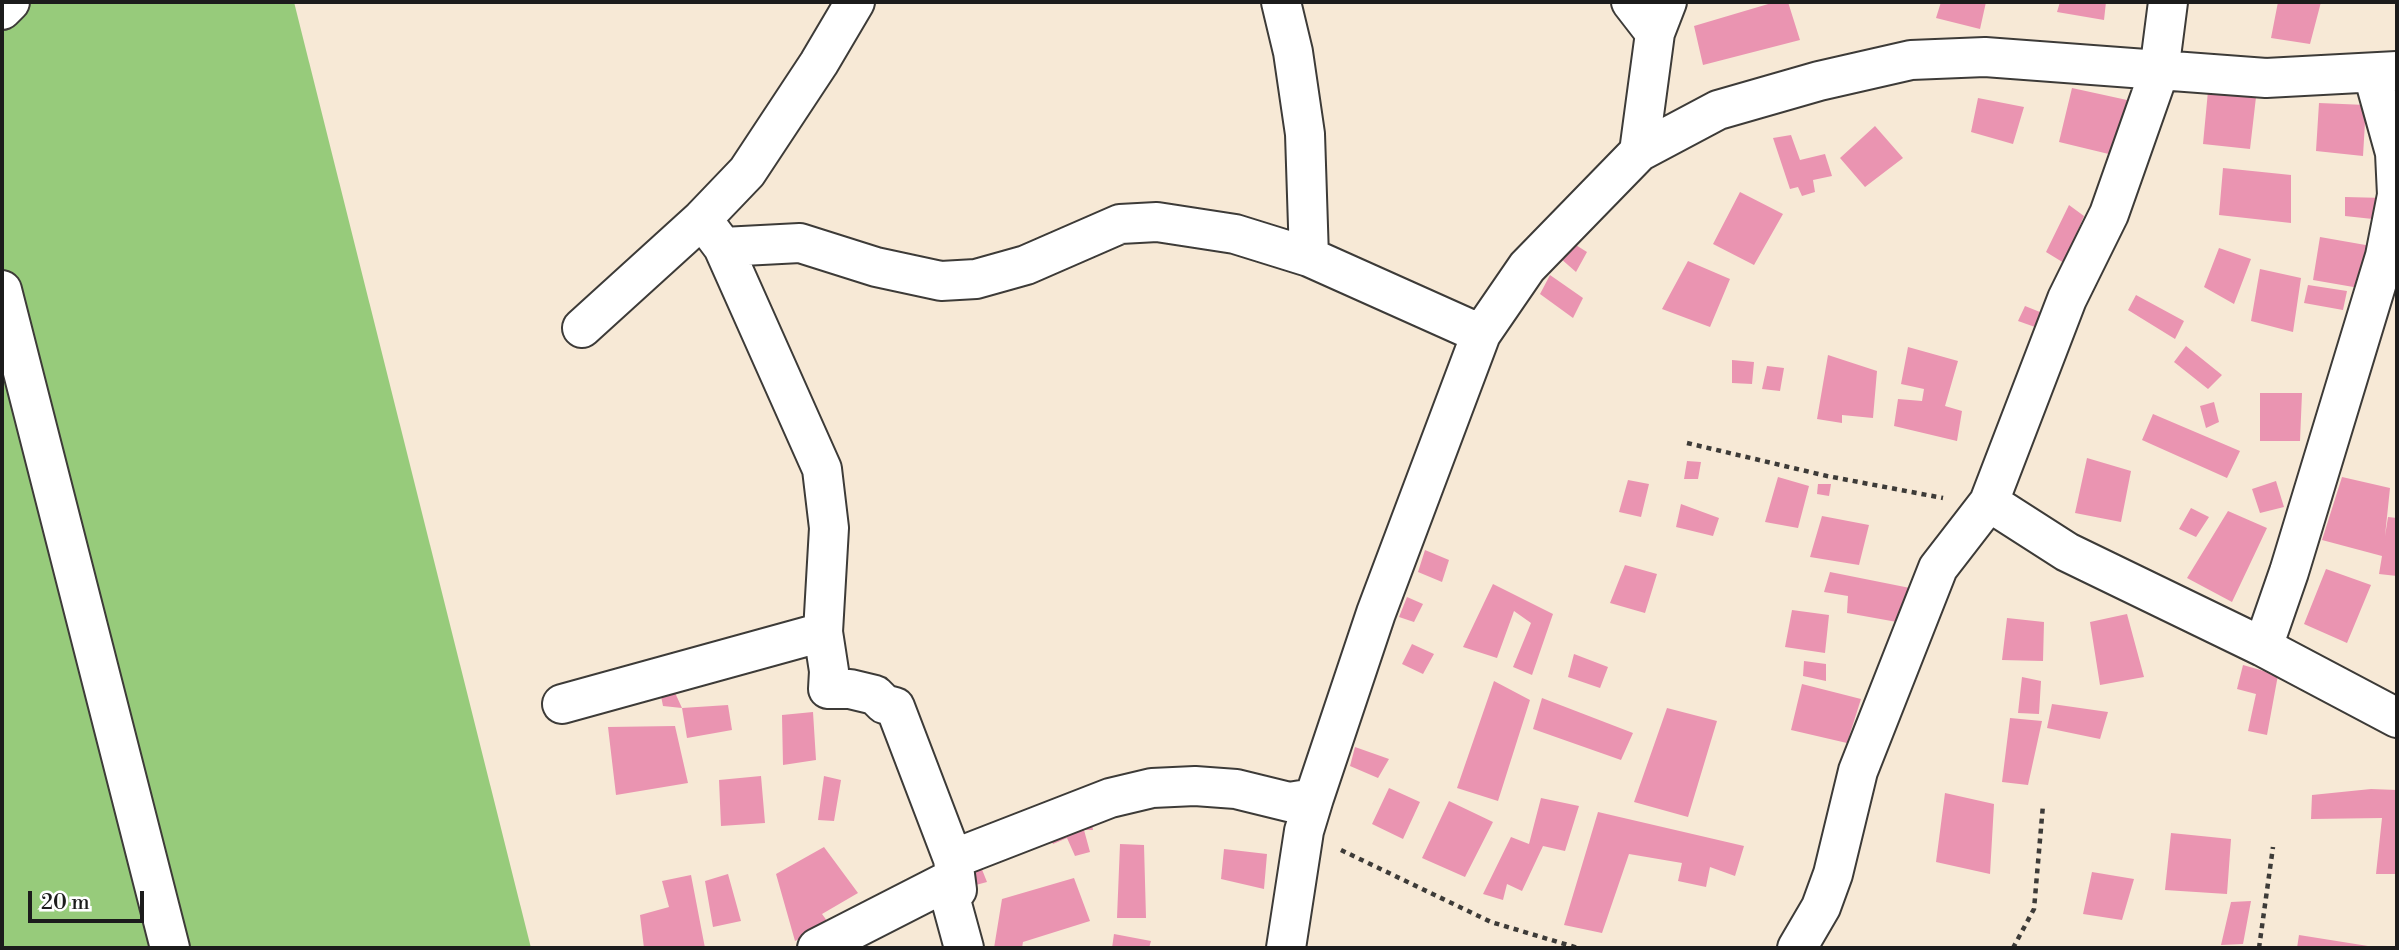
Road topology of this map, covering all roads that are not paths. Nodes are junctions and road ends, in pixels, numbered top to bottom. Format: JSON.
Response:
{"nodes":[{"id":1,"x":10,"y":2,"type":"edge"},
{"id":2,"x":855,"y":2,"type":"edge"},
{"id":3,"x":1281,"y":2,"type":"edge"},
{"id":4,"x":1631,"y":2,"type":"edge"},
{"id":5,"x":2168,"y":2,"type":"edge"},
{"id":6,"x":2,"y":10,"type":"edge"},
{"id":7,"x":1661,"y":18,"type":"edge"},
{"id":8,"x":2159,"y":72,"type":"junction"},
{"id":9,"x":2385,"y":72,"type":"edge"},
{"id":10,"x":1639,"y":152,"type":"junction"},
{"id":11,"x":713,"y":233,"type":"junction"},
{"id":12,"x":1309,"y":257,"type":"junction"},
{"id":13,"x":2,"y":290,"type":"edge"},
{"id":14,"x":582,"y":328,"type":"dead end"},
{"id":15,"x":1481,"y":334,"type":"junction"},
{"id":16,"x":1989,"y":502,"type":"junction"},
{"id":17,"x":823,"y":632,"type":"junction"},
{"id":18,"x":2263,"y":647,"type":"junction"},
{"id":19,"x":562,"y":704,"type":"dead end"},
{"id":20,"x":2397,"y":718,"type":"edge"},
{"id":21,"x":1309,"y":814,"type":"junction"},
{"id":22,"x":949,"y":870,"type":"junction"},
{"id":23,"x":170,"y":948,"type":"edge"},
{"id":24,"x":817,"y":948,"type":"edge"},
{"id":25,"x":964,"y":948,"type":"edge"},
{"id":26,"x":1286,"y":948,"type":"edge"},
{"id":27,"x":1797,"y":948,"type":"edge"}],
"edges":[{"from":1,"to":6,"type":"street"},
{"from":2,"to":11,"type":"street"},
{"from":3,"to":12,"type":"street"},
{"from":4,"to":7,"type":"street"},
{"from":5,"to":8,"type":"street"},
{"from":7,"to":10,"type":"street"},
{"from":8,"to":9,"type":"street"},
{"from":8,"to":10,"type":"street"},
{"from":8,"to":16,"type":"street"},
{"from":9,"to":18,"type":"street"},
{"from":10,"to":15,"type":"street"},
{"from":11,"to":12,"type":"street"},
{"from":11,"to":14,"type":"street"},
{"from":11,"to":17,"type":"street"},
{"from":12,"to":15,"type":"street"},
{"from":13,"to":23,"type":"street"},
{"from":15,"to":21,"type":"street"},
{"from":16,"to":18,"type":"street"},
{"from":16,"to":27,"type":"street"},
{"from":17,"to":19,"type":"street"},
{"from":17,"to":22,"type":"street"},
{"from":18,"to":20,"type":"street"},
{"from":21,"to":22,"type":"street"},
{"from":21,"to":26,"type":"street"},
{"from":22,"to":24,"type":"street"},
{"from":22,"to":25,"type":"street"}]}
